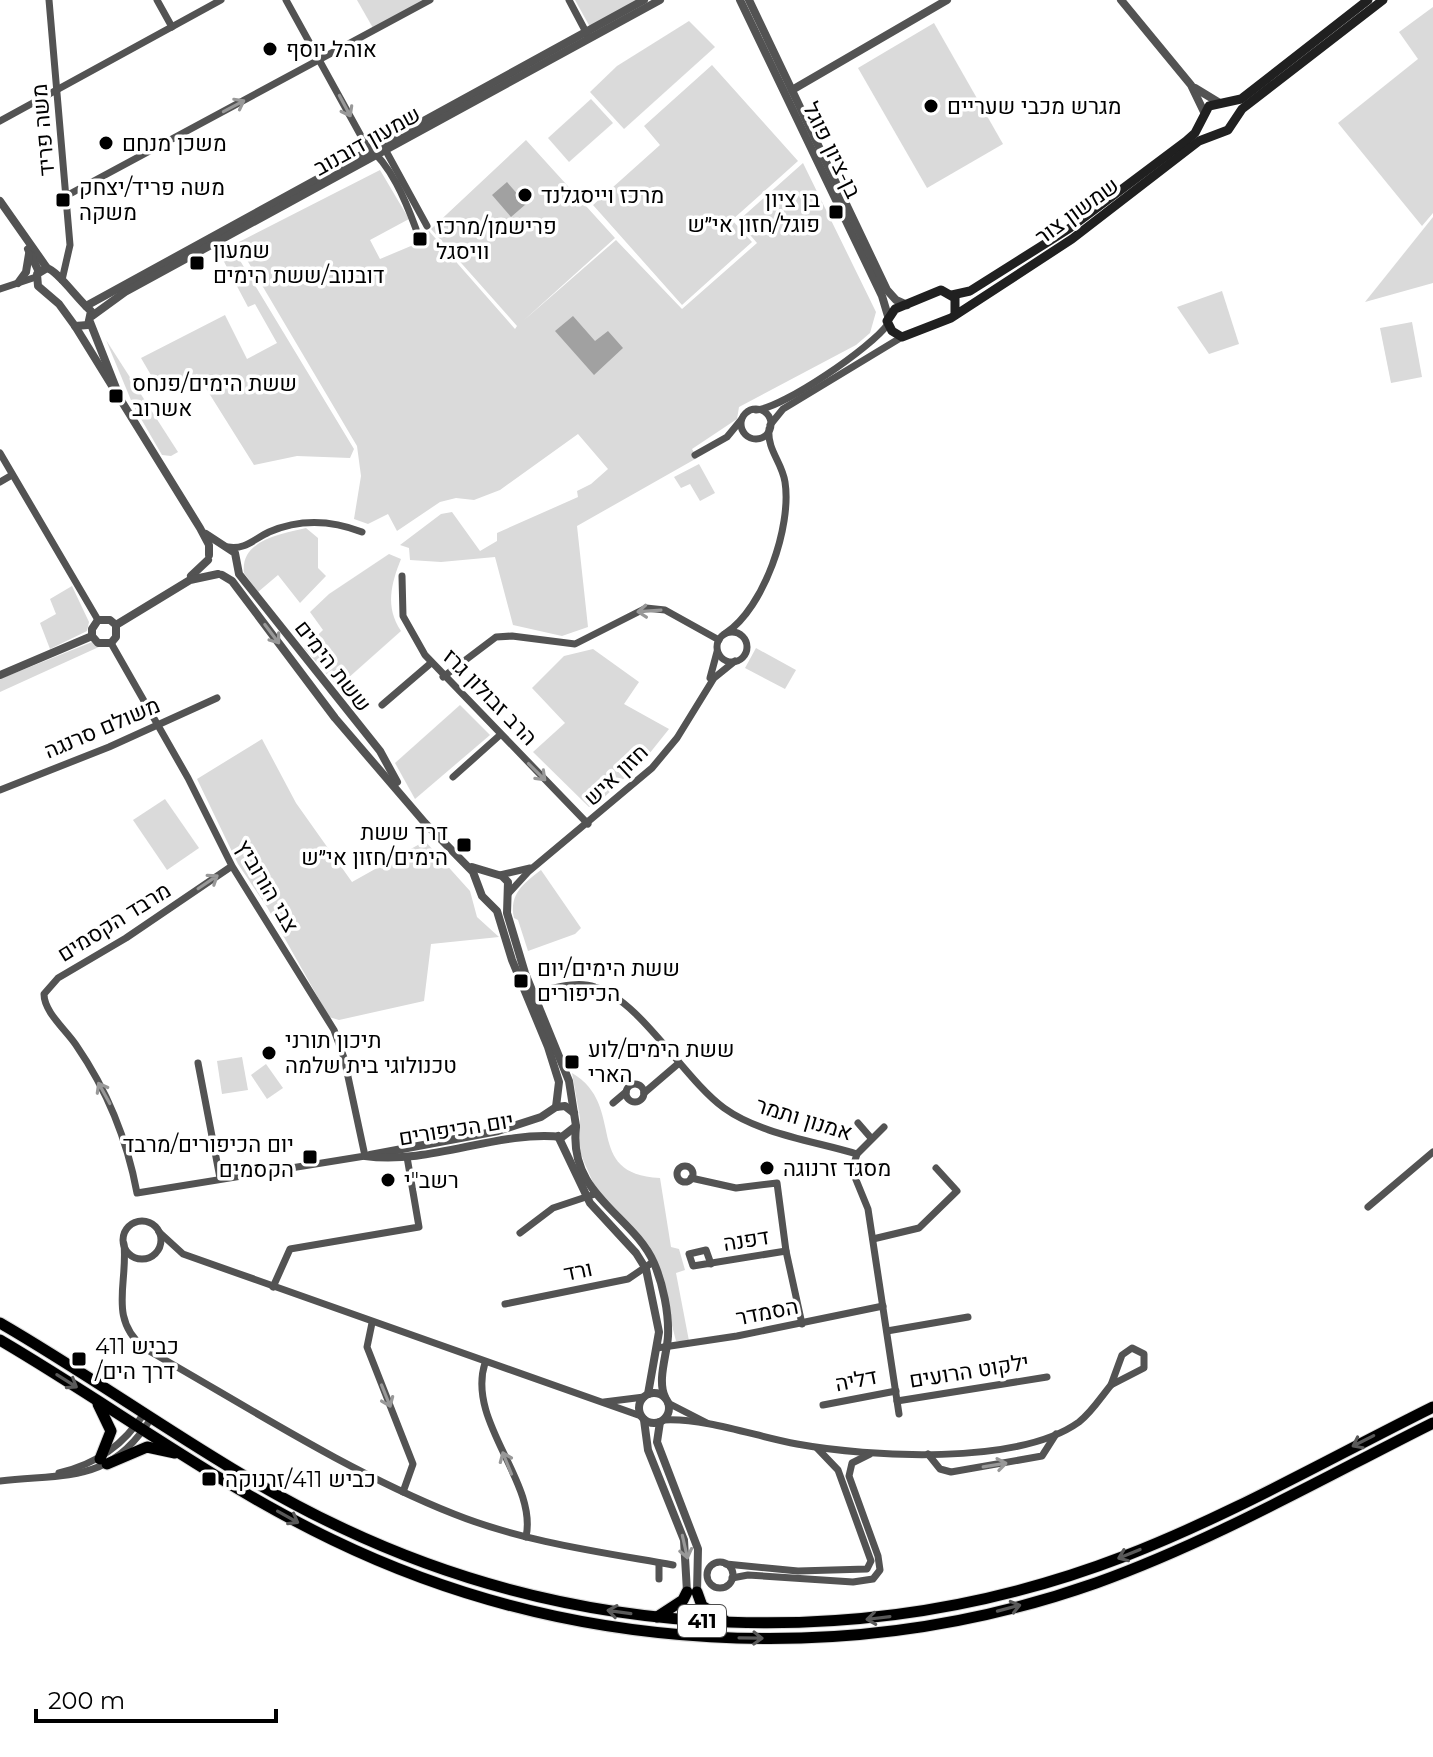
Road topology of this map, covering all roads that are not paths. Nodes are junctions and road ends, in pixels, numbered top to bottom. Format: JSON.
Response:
{"nodes":[{"id":1,"x":49,"y":0,"type":"edge"},
{"id":2,"x":157,"y":0,"type":"edge"},
{"id":3,"x":221,"y":0,"type":"edge"},
{"id":4,"x":286,"y":0,"type":"edge"},
{"id":5,"x":430,"y":0,"type":"edge"},
{"id":6,"x":569,"y":0,"type":"edge"},
{"id":7,"x":644,"y":0,"type":"edge"},
{"id":8,"x":660,"y":0,"type":"edge"},
{"id":9,"x":740,"y":0,"type":"edge"},
{"id":10,"x":749,"y":0,"type":"edge"},
{"id":11,"x":947,"y":0,"type":"edge"},
{"id":12,"x":1121,"y":0,"type":"edge"},
{"id":13,"x":1368,"y":0,"type":"edge"},
{"id":14,"x":1383,"y":0,"type":"edge"},
{"id":15,"x":172,"y":27,"type":"junction"},
{"id":16,"x":588,"y":36,"type":"junction"},
{"id":17,"x":321,"y":60,"type":"junction"},
{"id":18,"x":1191,"y":85,"type":"junction"},
{"id":19,"x":57,"y":90,"type":"junction"},
{"id":20,"x":792,"y":90,"type":"junction"},
{"id":21,"x":1220,"y":103,"type":"junction"},
{"id":22,"x":1204,"y":114,"type":"junction"},
{"id":23,"x":0,"y":121,"type":"edge"},
{"id":24,"x":1234,"y":122,"type":"junction"},
{"id":25,"x":1217,"y":134,"type":"junction"},
{"id":26,"x":379,"y":152,"type":"junction"},
{"id":27,"x":66,"y":196,"type":"junction"},
{"id":28,"x":0,"y":201,"type":"edge"},
{"id":29,"x":14,"y":224,"type":"junction"},
{"id":30,"x":427,"y":226,"type":"dead end"},
{"id":31,"x":416,"y":229,"type":"dead end"},
{"id":32,"x":28,"y":249,"type":"junction"},
{"id":33,"x":68,"y":258,"type":"junction"},
{"id":34,"x":42,"y":274,"type":"junction"},
{"id":35,"x":62,"y":280,"type":"junction"},
{"id":36,"x":16,"y":284,"type":"junction"},
{"id":37,"x":0,"y":289,"type":"edge"},
{"id":38,"x":952,"y":295,"type":"junction"},
{"id":39,"x":907,"y":305,"type":"junction"},
{"id":40,"x":86,"y":306,"type":"junction"},
{"id":41,"x":955,"y":315,"type":"junction"},
{"id":42,"x":91,"y":319,"type":"junction"},
{"id":43,"x":888,"y":320,"type":"junction"},
{"id":44,"x":75,"y":326,"type":"junction"},
{"id":45,"x":902,"y":337,"type":"junction"},
{"id":46,"x":120,"y":400,"type":"junction"},
{"id":47,"x":756,"y":410,"type":"junction"},
{"id":48,"x":743,"y":418,"type":"junction"},
{"id":49,"x":770,"y":427,"type":"junction"},
{"id":50,"x":727,"y":437,"type":"junction"},
{"id":51,"x":750,"y":438,"type":"junction"},
{"id":52,"x":0,"y":453,"type":"edge"},
{"id":53,"x":695,"y":455,"type":"dead end"},
{"id":54,"x":774,"y":455,"type":"junction"},
{"id":55,"x":12,"y":475,"type":"junction"},
{"id":56,"x":0,"y":482,"type":"edge"},
{"id":57,"x":200,"y":528,"type":"junction"},
{"id":58,"x":362,"y":532,"type":"dead end"},
{"id":59,"x":250,"y":543,"type":"junction"},
{"id":60,"x":226,"y":546,"type":"junction"},
{"id":61,"x":209,"y":558,"type":"junction"},
{"id":62,"x":237,"y":562,"type":"junction"},
{"id":63,"x":220,"y":575,"type":"junction"},
{"id":64,"x":402,"y":576,"type":"dead end"},
{"id":65,"x":179,"y":586,"type":"junction"},
{"id":66,"x":750,"y":607,"type":"junction"},
{"id":67,"x":98,"y":620,"type":"junction"},
{"id":68,"x":116,"y":625,"type":"junction"},
{"id":69,"x":726,"y":633,"type":"junction"},
{"id":70,"x":92,"y":636,"type":"junction"},
{"id":71,"x":719,"y":640,"type":"junction"},
{"id":72,"x":745,"y":641,"type":"junction"},
{"id":73,"x":111,"y":643,"type":"junction"},
{"id":74,"x":717,"y":649,"type":"junction"},
{"id":75,"x":735,"y":661,"type":"junction"},
{"id":76,"x":431,"y":663,"type":"junction"},
{"id":77,"x":0,"y":675,"type":"edge"},
{"id":78,"x":443,"y":677,"type":"junction"},
{"id":79,"x":217,"y":698,"type":"dead end"},
{"id":80,"x":701,"y":698,"type":"junction"},
{"id":81,"x":382,"y":705,"type":"dead end"},
{"id":82,"x":158,"y":725,"type":"junction"},
{"id":83,"x":500,"y":735,"type":"junction"},
{"id":84,"x":453,"y":777,"type":"dead end"},
{"id":85,"x":0,"y":790,"type":"edge"},
{"id":86,"x":402,"y":792,"type":"junction"},
{"id":87,"x":588,"y":824,"type":"junction"},
{"id":88,"x":466,"y":863,"type":"junction"},
{"id":89,"x":539,"y":863,"type":"junction"},
{"id":90,"x":232,"y":866,"type":"junction"},
{"id":91,"x":496,"y":874,"type":"junction"},
{"id":92,"x":480,"y":890,"type":"junction"},
{"id":93,"x":508,"y":894,"type":"junction"},
{"id":94,"x":489,"y":902,"type":"junction"},
{"id":95,"x":530,"y":993,"type":"junction"},
{"id":96,"x":198,"y":1063,"type":"dead end"},
{"id":97,"x":679,"y":1063,"type":"junction"},
{"id":98,"x":626,"y":1092,"type":"junction"},
{"id":99,"x":644,"y":1093,"type":"junction"},
{"id":100,"x":613,"y":1103,"type":"dead end"},
{"id":101,"x":552,"y":1110,"type":"junction"},
{"id":102,"x":576,"y":1121,"type":"junction"},
{"id":103,"x":858,"y":1123,"type":"dead end"},
{"id":104,"x":884,"y":1127,"type":"dead end"},
{"id":105,"x":555,"y":1135,"type":"junction"},
{"id":106,"x":871,"y":1138,"type":"junction"},
{"id":107,"x":1433,"y":1152,"type":"edge"},
{"id":108,"x":857,"y":1154,"type":"junction"},
{"id":109,"x":365,"y":1156,"type":"junction"},
{"id":110,"x":407,"y":1157,"type":"junction"},
{"id":111,"x":936,"y":1168,"type":"dead end"},
{"id":112,"x":220,"y":1178,"type":"junction"},
{"id":113,"x":691,"y":1178,"type":"dead end"},
{"id":114,"x":137,"y":1193,"type":"joint"},
{"id":115,"x":591,"y":1196,"type":"junction"},
{"id":116,"x":1368,"y":1207,"type":"dead end"},
{"id":117,"x":159,"y":1232,"type":"junction"},
{"id":118,"x":520,"y":1233,"type":"dead end"},
{"id":119,"x":873,"y":1239,"type":"junction"},
{"id":120,"x":124,"y":1244,"type":"junction"},
{"id":121,"x":786,"y":1251,"type":"junction"},
{"id":122,"x":183,"y":1254,"type":"junction"},
{"id":123,"x":152,"y":1255,"type":"junction"},
{"id":124,"x":141,"y":1258,"type":"junction"},
{"id":125,"x":711,"y":1264,"type":"dead end"},
{"id":126,"x":650,"y":1266,"type":"junction"},
{"id":127,"x":126,"y":1273,"type":"junction"},
{"id":128,"x":273,"y":1287,"type":"junction"},
{"id":129,"x":505,"y":1304,"type":"dead end"},
{"id":130,"x":883,"y":1306,"type":"junction"},
{"id":131,"x":968,"y":1317,"type":"dead end"},
{"id":132,"x":0,"y":1323,"type":"edge"},
{"id":133,"x":372,"y":1323,"type":"junction"},
{"id":134,"x":802,"y":1324,"type":"junction"},
{"id":135,"x":887,"y":1331,"type":"junction"},
{"id":136,"x":0,"y":1340,"type":"edge"},
{"id":137,"x":667,"y":1347,"type":"junction"},
{"id":138,"x":657,"y":1348,"type":"junction"},
{"id":139,"x":485,"y":1363,"type":"junction"},
{"id":140,"x":1047,"y":1377,"type":"dead end"},
{"id":141,"x":1111,"y":1385,"type":"junction"},
{"id":142,"x":896,"y":1391,"type":"junction"},
{"id":143,"x":646,"y":1396,"type":"junction"},
{"id":144,"x":93,"y":1397,"type":"junction"},
{"id":145,"x":666,"y":1400,"type":"junction"},
{"id":146,"x":589,"y":1401,"type":"junction"},
{"id":147,"x":897,"y":1401,"type":"junction"},
{"id":148,"x":823,"y":1405,"type":"dead end"},
{"id":149,"x":1433,"y":1407,"type":"edge"},
{"id":150,"x":899,"y":1414,"type":"dead end"},
{"id":151,"x":149,"y":1415,"type":"junction"},
{"id":152,"x":643,"y":1418,"type":"junction"},
{"id":153,"x":662,"y":1421,"type":"junction"},
{"id":154,"x":1433,"y":1423,"type":"edge"},
{"id":155,"x":141,"y":1427,"type":"junction"},
{"id":156,"x":712,"y":1427,"type":"junction"},
{"id":157,"x":1057,"y":1433,"type":"junction"},
{"id":158,"x":816,"y":1447,"type":"junction"},
{"id":159,"x":871,"y":1454,"type":"junction"},
{"id":160,"x":928,"y":1454,"type":"junction"},
{"id":161,"x":185,"y":1455,"type":"junction"},
{"id":162,"x":104,"y":1461,"type":"junction"},
{"id":163,"x":0,"y":1481,"type":"edge"},
{"id":164,"x":403,"y":1492,"type":"junction"},
{"id":165,"x":526,"y":1537,"type":"junction"},
{"id":166,"x":659,"y":1563,"type":"junction"},
{"id":167,"x":726,"y":1564,"type":"junction"},
{"id":168,"x":673,"y":1565,"type":"dead end"},
{"id":169,"x":732,"y":1578,"type":"junction"},
{"id":170,"x":659,"y":1579,"type":"dead end"},
{"id":171,"x":692,"y":1592,"type":"junction"},
{"id":172,"x":657,"y":1617,"type":"junction"},
{"id":173,"x":728,"y":1623,"type":"junction"}],
"edges":[{"from":1,"to":19,"type":"street","name":"משה פריד"},
{"from":2,"to":15,"type":"street"},
{"from":3,"to":15,"type":"street"},
{"from":4,"to":17,"type":"street"},
{"from":5,"to":17,"type":"street"},
{"from":6,"to":16,"type":"street"},
{"from":7,"to":16,"type":"street","name":"שמעון דובנוב"},
{"from":8,"to":16,"type":"street","name":"שמעון דובנוב"},
{"from":9,"to":43,"type":"street","name":"בן-ציון פוגל"},
{"from":10,"to":20,"type":"street","name":"בן-ציון פוגל"},
{"from":11,"to":20,"type":"street","name":"בן-ציון פוגל"},
{"from":12,"to":18,"type":"street"},
{"from":13,"to":21,"type":"main road"},
{"from":14,"to":24,"type":"main road"},
{"from":15,"to":19,"type":"street"},
{"from":16,"to":26,"type":"street","name":"שמעון דובנוב"},
{"from":16,"to":26,"type":"street","name":"שמעון דובנוב"},
{"from":17,"to":26,"type":"street","one_way":true},
{"from":27,"to":17,"type":"street","one_way":true},
{"from":18,"to":21,"type":"street"},
{"from":18,"to":22,"type":"street"},
{"from":19,"to":23,"type":"street"},
{"from":19,"to":27,"type":"street","name":"משה פריד"},
{"from":20,"to":39,"type":"street","name":"בן-ציון פוגל"},
{"from":21,"to":22,"type":"main road"},
{"from":21,"to":24,"type":"main road"},
{"from":22,"to":25,"type":"main road"},
{"from":22,"to":38,"type":"main road","name":"שמשון צור"},
{"from":24,"to":25,"type":"main road"},
{"from":25,"to":41,"type":"main road","name":"שמשון צור"},
{"from":26,"to":30,"type":"street"},
{"from":26,"to":31,"type":"street"},
{"from":26,"to":40,"type":"street","name":"שמעון דובנוב"},
{"from":26,"to":42,"type":"street","name":"שמעון דובנוב"},
{"from":27,"to":33,"type":"street","name":"משה פריד"},
{"from":28,"to":29,"type":"street"},
{"from":29,"to":32,"type":"street"},
{"from":29,"to":34,"type":"street"},
{"from":32,"to":34,"type":"street"},
{"from":32,"to":36,"type":"street"},
{"from":33,"to":34,"type":"street"},
{"from":33,"to":35,"type":"street","name":"משה פריד"},
{"from":34,"to":35,"type":"street"},
{"from":34,"to":36,"type":"street"},
{"from":34,"to":44,"type":"street"},
{"from":35,"to":40,"type":"street"},
{"from":36,"to":37,"type":"street"},
{"from":38,"to":39,"type":"main road","name":"שמשון צור"},
{"from":38,"to":41,"type":"main road"},
{"from":39,"to":43,"type":"main road","name":"שמשון צור"},
{"from":40,"to":42,"type":"street"},
{"from":41,"to":45,"type":"main road","name":"שמשון צור"},
{"from":42,"to":44,"type":"street"},
{"from":42,"to":46,"type":"street"},
{"from":43,"to":45,"type":"main road"},
{"from":43,"to":47,"type":"street"},
{"from":44,"to":46,"type":"street"},
{"from":45,"to":49,"type":"street"},
{"from":46,"to":57,"type":"street"},
{"from":47,"to":48,"type":"street"},
{"from":47,"to":49,"type":"street"},
{"from":48,"to":50,"type":"street"},
{"from":48,"to":51,"type":"street"},
{"from":49,"to":51,"type":"street"},
{"from":49,"to":54,"type":"street"},
{"from":50,"to":51,"type":"street"},
{"from":50,"to":53,"type":"street"},
{"from":51,"to":54,"type":"street"},
{"from":52,"to":55,"type":"street"},
{"from":54,"to":66,"type":"street"},
{"from":55,"to":56,"type":"street"},
{"from":55,"to":67,"type":"street"},
{"from":57,"to":60,"type":"street"},
{"from":57,"to":61,"type":"street"},
{"from":58,"to":59,"type":"street"},
{"from":59,"to":60,"type":"street"},
{"from":59,"to":62,"type":"street"},
{"from":60,"to":61,"type":"street"},
{"from":60,"to":62,"type":"street"},
{"from":61,"to":63,"type":"street"},
{"from":61,"to":65,"type":"street"},
{"from":62,"to":63,"type":"street"},
{"from":62,"to":86,"type":"street","name":"ששת הימים"},
{"from":63,"to":65,"type":"street"},
{"from":63,"to":86,"type":"street","name":"ששת הימים","one_way":true},
{"from":64,"to":76,"type":"street","name":"הרב זבולון גרז"},
{"from":65,"to":68,"type":"street"},
{"from":66,"to":69,"type":"street"},
{"from":66,"to":72,"type":"street"},
{"from":67,"to":68,"type":"street"},
{"from":67,"to":70,"type":"street"},
{"from":68,"to":73,"type":"street"},
{"from":69,"to":71,"type":"street"},
{"from":69,"to":72,"type":"street"},
{"from":70,"to":73,"type":"street"},
{"from":70,"to":77,"type":"street"},
{"from":71,"to":74,"type":"street"},
{"from":71,"to":78,"type":"street","one_way":true},
{"from":72,"to":75,"type":"street"},
{"from":73,"to":82,"type":"street","name":"צבי הורוביץ"},
{"from":74,"to":75,"type":"street"},
{"from":74,"to":80,"type":"street","name":"חזון איש"},
{"from":75,"to":80,"type":"street","name":"חזון איש"},
{"from":76,"to":78,"type":"street","name":"הרב זבולון גרז"},
{"from":76,"to":81,"type":"street"},
{"from":78,"to":83,"type":"street","name":"הרב זבולון גרז"},
{"from":79,"to":82,"type":"street","name":"משולם סרנגה"},
{"from":80,"to":87,"type":"street","name":"חזון איש"},
{"from":82,"to":85,"type":"street","name":"משולם סרנגה"},
{"from":82,"to":90,"type":"street","name":"צבי הורוביץ"},
{"from":83,"to":84,"type":"street"},
{"from":83,"to":87,"type":"street","name":"הרב זבולון גרז","one_way":true},
{"from":86,"to":88,"type":"street","name":"ששת הימים"},
{"from":87,"to":89,"type":"street","name":"חזון איש"},
{"from":88,"to":91,"type":"street","name":"ששת הימים"},
{"from":88,"to":92,"type":"street","name":"ששת הימים"},
{"from":89,"to":91,"type":"street","name":"חזון איש"},
{"from":89,"to":93,"type":"street","name":"חזון איש"},
{"from":90,"to":109,"type":"street","name":"צבי הורוביץ"},
{"from":114,"to":90,"type":"street","name":"מרבד הקסמים","one_way":true},
{"from":91,"to":92,"type":"street"},
{"from":91,"to":93,"type":"street"},
{"from":92,"to":94,"type":"street"},
{"from":93,"to":94,"type":"street"},
{"from":93,"to":95,"type":"street"},
{"from":94,"to":95,"type":"street"},
{"from":95,"to":97,"type":"street","name":"אמנון ותמר"},
{"from":95,"to":101,"type":"street"},
{"from":95,"to":102,"type":"street"},
{"from":96,"to":112,"type":"street"},
{"from":97,"to":99,"type":"street"},
{"from":97,"to":108,"type":"street","name":"אמנון ותמר"},
{"from":98,"to":99,"type":"street"},
{"from":98,"to":99,"type":"street"},
{"from":98,"to":100,"type":"street"},
{"from":101,"to":102,"type":"street"},
{"from":101,"to":105,"type":"street"},
{"from":101,"to":109,"type":"street","name":"יום הכיפורים"},
{"from":102,"to":105,"type":"street"},
{"from":102,"to":115,"type":"street"},
{"from":103,"to":106,"type":"street"},
{"from":104,"to":106,"type":"street"},
{"from":105,"to":110,"type":"street","name":"יום הכיפורים"},
{"from":105,"to":115,"type":"street"},
{"from":106,"to":108,"type":"street"},
{"from":107,"to":116,"type":"street"},
{"from":108,"to":119,"type":"street","name":"אמנון ותמר"},
{"from":109,"to":110,"type":"street","name":"יום הכיפורים"},
{"from":109,"to":112,"type":"street","name":"יום הכיפורים"},
{"from":110,"to":128,"type":"street"},
{"from":111,"to":119,"type":"street"},
{"from":112,"to":114,"type":"street","name":"יום הכיפורים"},
{"from":113,"to":121,"type":"street"},
{"from":115,"to":118,"type":"street"},
{"from":115,"to":126,"type":"street"},
{"from":117,"to":120,"type":"street"},
{"from":117,"to":122,"type":"street"},
{"from":117,"to":123,"type":"street"},
{"from":119,"to":130,"type":"street","name":"אמנון ותמר"},
{"from":120,"to":124,"type":"street"},
{"from":120,"to":127,"type":"street"},
{"from":121,"to":125,"type":"street","name":"דפנה"},
{"from":121,"to":134,"type":"street"},
{"from":122,"to":123,"type":"street"},
{"from":122,"to":128,"type":"street"},
{"from":123,"to":124,"type":"street"},
{"from":124,"to":127,"type":"street"},
{"from":126,"to":129,"type":"street","name":"ורד"},
{"from":126,"to":137,"type":"street"},
{"from":126,"to":138,"type":"street"},
{"from":127,"to":164,"type":"street"},
{"from":128,"to":133,"type":"street"},
{"from":130,"to":134,"type":"street","name":"הסמדר"},
{"from":130,"to":135,"type":"street","name":"אמנון ותמר"},
{"from":131,"to":135,"type":"street"},
{"from":132,"to":151,"type":"main road","number":"411"},
{"from":133,"to":139,"type":"street"},
{"from":133,"to":164,"type":"street","one_way":true},
{"from":134,"to":137,"type":"street","name":"הסמדר"},
{"from":135,"to":142,"type":"street","name":"אמנון ותמר"},
{"from":136,"to":144,"type":"main road","number":"411","one_way":true},
{"from":137,"to":138,"type":"street","name":"הסמדר"},
{"from":137,"to":145,"type":"street"},
{"from":138,"to":143,"type":"street"},
{"from":139,"to":146,"type":"street"},
{"from":165,"to":139,"type":"street","one_way":true},
{"from":140,"to":147,"type":"street","name":"ילקוט הרועים"},
{"from":141,"to":141,"type":"street"},
{"from":141,"to":157,"type":"street"},
{"from":142,"to":147,"type":"street","name":"אמנון ותמר"},
{"from":142,"to":148,"type":"street","name":"דליה"},
{"from":143,"to":145,"type":"street"},
{"from":143,"to":146,"type":"street"},
{"from":143,"to":152,"type":"street"},
{"from":144,"to":155,"type":"main road","number":"411"},
{"from":144,"to":162,"type":"main road"},
{"from":145,"to":153,"type":"street"},
{"from":145,"to":156,"type":"street"},
{"from":146,"to":152,"type":"street"},
{"from":147,"to":150,"type":"street","name":"אמנון ותמר"},
{"from":149,"to":173,"type":"main road","number":"411","one_way":true},
{"from":151,"to":155,"type":"street"},
{"from":172,"to":151,"type":"main road","number":"411","one_way":true},
{"from":152,"to":153,"type":"street"},
{"from":152,"to":171,"type":"street","one_way":true},
{"from":153,"to":156,"type":"street"},
{"from":153,"to":171,"type":"street"},
{"from":161,"to":154,"type":"main road","number":"411","one_way":true},
{"from":155,"to":161,"type":"main road","number":"411"},
{"from":155,"to":162,"type":"street"},
{"from":156,"to":158,"type":"street"},
{"from":157,"to":160,"type":"street"},
{"from":160,"to":157,"type":"street","one_way":true},
{"from":158,"to":159,"type":"street"},
{"from":158,"to":167,"type":"street"},
{"from":159,"to":160,"type":"street"},
{"from":159,"to":169,"type":"street"},
{"from":161,"to":162,"type":"main road"},
{"from":162,"to":163,"type":"street"},
{"from":164,"to":165,"type":"street"},
{"from":165,"to":166,"type":"street"},
{"from":166,"to":168,"type":"street"},
{"from":166,"to":170,"type":"street"},
{"from":167,"to":169,"type":"street"},
{"from":167,"to":169,"type":"street"},
{"from":171,"to":172,"type":"main road"},
{"from":171,"to":173,"type":"main road"},
{"from":172,"to":173,"type":"main road","number":"411"}]}
